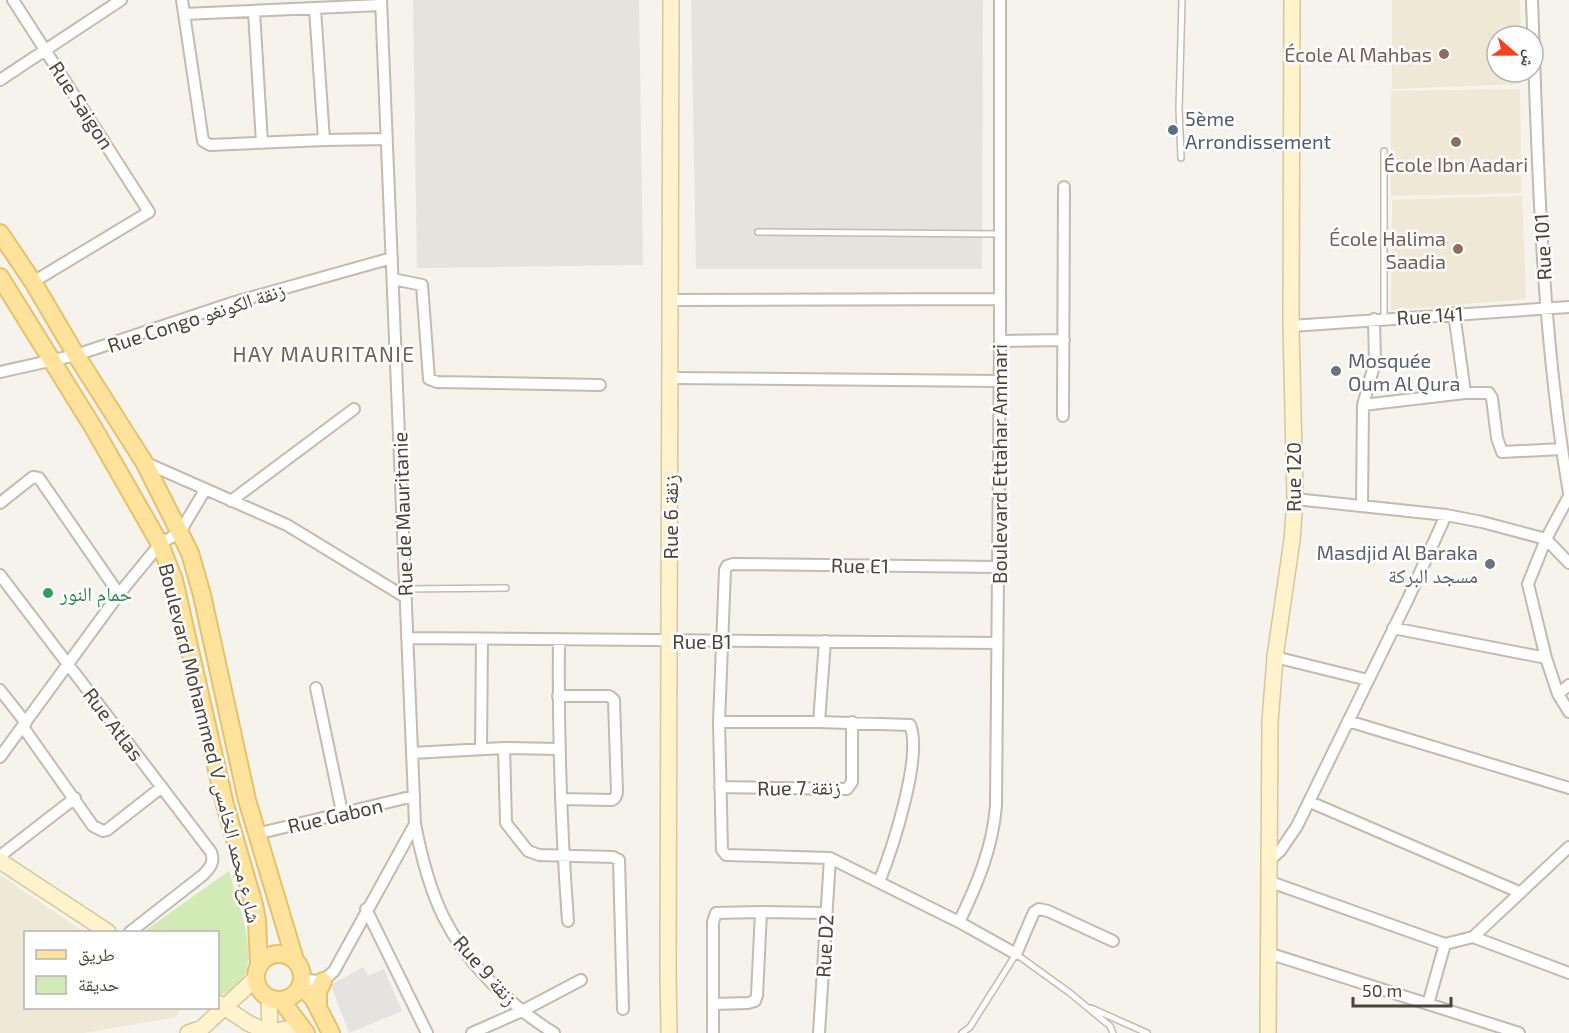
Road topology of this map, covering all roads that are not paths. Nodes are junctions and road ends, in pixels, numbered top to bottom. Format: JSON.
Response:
{"nodes":[{"id":1,"x":13,"y":0,"type":"edge"},
{"id":2,"x":121,"y":0,"type":"edge"},
{"id":3,"x":182,"y":0,"type":"edge"},
{"id":4,"x":671,"y":0,"type":"edge"},
{"id":5,"x":1000,"y":0,"type":"edge"},
{"id":6,"x":1182,"y":0,"type":"edge"},
{"id":7,"x":1292,"y":0,"type":"edge"},
{"id":8,"x":1532,"y":0,"type":"edge"},
{"id":9,"x":381,"y":2,"type":"edge"},
{"id":10,"x":315,"y":9,"type":"junction"},
{"id":11,"x":254,"y":12,"type":"junction"},
{"id":12,"x":185,"y":14,"type":"junction"},
{"id":13,"x":46,"y":50,"type":"junction"},
{"id":14,"x":0,"y":80,"type":"edge"},
{"id":15,"x":387,"y":139,"type":"junction"},
{"id":16,"x":324,"y":140,"type":"junction"},
{"id":17,"x":262,"y":143,"type":"junction"},
{"id":18,"x":1384,"y":151,"type":"dead end"},
{"id":19,"x":1181,"y":158,"type":"dead end"},
{"id":20,"x":1064,"y":187,"type":"dead end"},
{"id":21,"x":758,"y":232,"type":"dead end"},
{"id":22,"x":0,"y":233,"type":"edge"},
{"id":23,"x":999,"y":234,"type":"junction"},
{"id":24,"x":392,"y":258,"type":"junction"},
{"id":25,"x":0,"y":277,"type":"edge"},
{"id":26,"x":393,"y":279,"type":"junction"},
{"id":27,"x":33,"y":282,"type":"junction"},
{"id":28,"x":1000,"y":299,"type":"junction"},
{"id":29,"x":670,"y":300,"type":"junction"},
{"id":30,"x":1569,"y":307,"type":"edge"},
{"id":31,"x":1545,"y":308,"type":"junction"},
{"id":32,"x":1454,"y":313,"type":"junction"},
{"id":33,"x":1379,"y":319,"type":"junction"},
{"id":34,"x":1291,"y":326,"type":"junction"},
{"id":35,"x":1064,"y":340,"type":"junction"},
{"id":36,"x":1000,"y":341,"type":"junction"},
{"id":37,"x":76,"y":355,"type":"junction"},
{"id":38,"x":52,"y":359,"type":"junction"},
{"id":39,"x":0,"y":372,"type":"edge"},
{"id":40,"x":670,"y":378,"type":"junction"},
{"id":41,"x":999,"y":381,"type":"junction"},
{"id":42,"x":600,"y":385,"type":"dead end"},
{"id":43,"x":1465,"y":393,"type":"junction"},
{"id":44,"x":1363,"y":405,"type":"junction"},
{"id":45,"x":354,"y":409,"type":"dead end"},
{"id":46,"x":1063,"y":416,"type":"dead end"},
{"id":47,"x":1562,"y":449,"type":"junction"},
{"id":48,"x":144,"y":462,"type":"junction"},
{"id":49,"x":205,"y":490,"type":"junction"},
{"id":50,"x":1569,"y":495,"type":"edge"},
{"id":51,"x":1295,"y":499,"type":"junction"},
{"id":52,"x":231,"y":501,"type":"junction"},
{"id":53,"x":0,"y":503,"type":"edge"},
{"id":54,"x":1362,"y":506,"type":"junction"},
{"id":55,"x":1446,"y":515,"type":"junction"},
{"id":56,"x":180,"y":532,"type":"junction"},
{"id":57,"x":1546,"y":539,"type":"junction"},
{"id":58,"x":160,"y":544,"type":"junction"},
{"id":59,"x":1569,"y":563,"type":"edge"},
{"id":60,"x":998,"y":567,"type":"junction"},
{"id":61,"x":0,"y":575,"type":"edge"},
{"id":62,"x":10,"y":588,"type":"junction"},
{"id":63,"x":506,"y":588,"type":"dead end"},
{"id":64,"x":405,"y":593,"type":"junction"},
{"id":65,"x":119,"y":594,"type":"junction"},
{"id":66,"x":0,"y":596,"type":"edge"},
{"id":67,"x":1394,"y":628,"type":"junction"},
{"id":68,"x":407,"y":638,"type":"junction"},
{"id":69,"x":482,"y":639,"type":"junction"},
{"id":70,"x":559,"y":639,"type":"junction"},
{"id":71,"x":721,"y":640,"type":"junction"},
{"id":72,"x":825,"y":640,"type":"junction"},
{"id":73,"x":670,"y":641,"type":"junction"},
{"id":74,"x":997,"y":643,"type":"junction"},
{"id":75,"x":1275,"y":657,"type":"junction"},
{"id":76,"x":1546,"y":658,"type":"junction"},
{"id":77,"x":69,"y":664,"type":"junction"},
{"id":78,"x":1368,"y":680,"type":"junction"},
{"id":79,"x":1569,"y":685,"type":"edge"},
{"id":80,"x":316,"y":688,"type":"dead end"},
{"id":81,"x":0,"y":690,"type":"edge"},
{"id":82,"x":1558,"y":694,"type":"junction"},
{"id":83,"x":558,"y":696,"type":"junction"},
{"id":84,"x":1569,"y":712,"type":"edge"},
{"id":85,"x":1348,"y":721,"type":"junction"},
{"id":86,"x":719,"y":722,"type":"junction"},
{"id":87,"x":819,"y":722,"type":"junction"},
{"id":88,"x":852,"y":722,"type":"junction"},
{"id":89,"x":24,"y":725,"type":"junction"},
{"id":90,"x":504,"y":748,"type":"junction"},
{"id":91,"x":481,"y":749,"type":"junction"},
{"id":92,"x":559,"y":749,"type":"junction"},
{"id":93,"x":412,"y":753,"type":"junction"},
{"id":94,"x":0,"y":756,"type":"edge"},
{"id":95,"x":162,"y":787,"type":"junction"},
{"id":96,"x":720,"y":787,"type":"junction"},
{"id":97,"x":1569,"y":788,"type":"edge"},
{"id":98,"x":414,"y":796,"type":"junction"},
{"id":99,"x":75,"y":798,"type":"junction"},
{"id":100,"x":561,"y":799,"type":"junction"},
{"id":101,"x":1310,"y":802,"type":"junction"},
{"id":102,"x":342,"y":812,"type":"junction"},
{"id":103,"x":415,"y":824,"type":"junction"},
{"id":104,"x":256,"y":834,"type":"junction"},
{"id":105,"x":1569,"y":847,"type":"edge"},
{"id":106,"x":563,"y":855,"type":"junction"},
{"id":107,"x":0,"y":856,"type":"edge"},
{"id":108,"x":830,"y":858,"type":"junction"},
{"id":109,"x":0,"y":861,"type":"edge"},
{"id":110,"x":1268,"y":861,"type":"junction"},
{"id":111,"x":1268,"y":881,"type":"junction"},
{"id":112,"x":879,"y":882,"type":"junction"},
{"id":113,"x":1519,"y":892,"type":"junction"},
{"id":114,"x":366,"y":909,"type":"junction"},
{"id":115,"x":761,"y":912,"type":"junction"},
{"id":116,"x":826,"y":913,"type":"junction"},
{"id":117,"x":568,"y":921,"type":"dead end"},
{"id":118,"x":958,"y":922,"type":"junction"},
{"id":119,"x":105,"y":931,"type":"edge"},
{"id":120,"x":133,"y":931,"type":"edge"},
{"id":121,"x":1473,"y":938,"type":"junction"},
{"id":122,"x":1113,"y":941,"type":"dead end"},
{"id":123,"x":1445,"y":944,"type":"junction"},
{"id":124,"x":1268,"y":953,"type":"junction"},
{"id":125,"x":1016,"y":954,"type":"junction"},
{"id":126,"x":295,"y":960,"type":"junction"},
{"id":127,"x":257,"y":972,"type":"junction"},
{"id":128,"x":1569,"y":973,"type":"edge"},
{"id":129,"x":581,"y":980,"type":"dead end"},
{"id":130,"x":323,"y":981,"type":"junction"},
{"id":131,"x":301,"y":983,"type":"junction"},
{"id":132,"x":275,"y":999,"type":"junction"},
{"id":133,"x":713,"y":1004,"type":"junction"},
{"id":134,"x":1428,"y":1004,"type":"junction"},
{"id":135,"x":222,"y":1005,"type":"edge"},
{"id":136,"x":1084,"y":1005,"type":"junction"},
{"id":137,"x":318,"y":1006,"type":"junction"},
{"id":138,"x":219,"y":1009,"type":"edge"},
{"id":139,"x":622,"y":1009,"type":"dead end"},
{"id":140,"x":522,"y":1011,"type":"junction"},
{"id":141,"x":970,"y":1030,"type":"edge"},
{"id":142,"x":305,"y":1032,"type":"edge"},
{"id":143,"x":188,"y":1033,"type":"edge"},
{"id":144,"x":270,"y":1033,"type":"edge"},
{"id":145,"x":331,"y":1033,"type":"edge"},
{"id":146,"x":427,"y":1033,"type":"edge"},
{"id":147,"x":472,"y":1033,"type":"edge"},
{"id":148,"x":554,"y":1033,"type":"edge"},
{"id":149,"x":669,"y":1033,"type":"edge"},
{"id":150,"x":713,"y":1033,"type":"edge"},
{"id":151,"x":819,"y":1033,"type":"edge"},
{"id":152,"x":962,"y":1033,"type":"edge"},
{"id":153,"x":1113,"y":1033,"type":"edge"},
{"id":154,"x":1147,"y":1033,"type":"edge"},
{"id":155,"x":1268,"y":1033,"type":"edge"},
{"id":156,"x":1519,"y":1033,"type":"edge"}],
"edges":[{"from":1,"to":13,"type":"street","name":"Rue Saigon"},
{"from":2,"to":13,"type":"street"},
{"from":3,"to":12,"type":"street"},
{"from":4,"to":29,"type":"street","name":"Rue 6 زنقة"},
{"from":5,"to":23,"type":"street","name":"Boulevard Ettahar Ammari"},
{"from":6,"to":19,"type":"lane"},
{"from":7,"to":34,"type":"street","name":"Rue 120"},
{"from":8,"to":31,"type":"street","name":"Rue 101"},
{"from":9,"to":10,"type":"street"},
{"from":9,"to":15,"type":"street","name":"Rue de Mauritanie"},
{"from":10,"to":11,"type":"street"},
{"from":10,"to":16,"type":"street"},
{"from":11,"to":12,"type":"street"},
{"from":11,"to":17,"type":"street"},
{"from":12,"to":17,"type":"street"},
{"from":13,"to":14,"type":"street"},
{"from":13,"to":27,"type":"street","name":"Rue Saigon"},
{"from":15,"to":16,"type":"street"},
{"from":15,"to":24,"type":"street","name":"Rue de Mauritanie"},
{"from":16,"to":17,"type":"street"},
{"from":18,"to":33,"type":"lane"},
{"from":20,"to":35,"type":"street"},
{"from":21,"to":23,"type":"lane"},
{"from":22,"to":27,"type":"main road","name":"Boulevard Mohammed V شارع محمد الخامس"},
{"from":23,"to":28,"type":"street","name":"Boulevard Ettahar Ammari"},
{"from":24,"to":26,"type":"street","name":"Rue de Mauritanie"},
{"from":24,"to":37,"type":"street","name":"Rue Congo زنقة الكونغو"},
{"from":25,"to":38,"type":"main road","name":"Boulevard Mohammed V شارع محمد الخامس"},
{"from":26,"to":42,"type":"street"},
{"from":26,"to":64,"type":"street","name":"Rue de Mauritanie"},
{"from":27,"to":37,"type":"main road","name":"Boulevard Mohammed V شارع محمد الخامس"},
{"from":28,"to":29,"type":"street"},
{"from":28,"to":36,"type":"street","name":"Boulevard Ettahar Ammari"},
{"from":29,"to":40,"type":"street","name":"Rue 6 زنقة"},
{"from":30,"to":31,"type":"street","name":"Rue 141"},
{"from":31,"to":32,"type":"street","name":"Rue 141"},
{"from":31,"to":47,"type":"street","name":"Rue 101"},
{"from":32,"to":33,"type":"street","name":"Rue 141"},
{"from":32,"to":43,"type":"street"},
{"from":33,"to":34,"type":"street","name":"Rue 141"},
{"from":33,"to":44,"type":"street"},
{"from":34,"to":51,"type":"street","name":"Rue 120"},
{"from":35,"to":36,"type":"street"},
{"from":35,"to":46,"type":"street"},
{"from":36,"to":41,"type":"street","name":"Boulevard Ettahar Ammari"},
{"from":37,"to":38,"type":"street","name":"Rue Congo زنقة الكونغو"},
{"from":37,"to":48,"type":"main road","name":"Boulevard Mohammed V شارع محمد الخامس"},
{"from":38,"to":39,"type":"street","name":"Rue Congo زنقة الكونغو"},
{"from":38,"to":58,"type":"main road","name":"Boulevard Mohammed V شارع محمد الخامس"},
{"from":40,"to":41,"type":"street"},
{"from":40,"to":73,"type":"street","name":"Rue 6 زنقة"},
{"from":41,"to":60,"type":"street","name":"Boulevard Ettahar Ammari"},
{"from":43,"to":44,"type":"street"},
{"from":43,"to":47,"type":"street"},
{"from":44,"to":54,"type":"street"},
{"from":45,"to":52,"type":"street"},
{"from":47,"to":50,"type":"street","name":"Rue 101"},
{"from":48,"to":49,"type":"street"},
{"from":48,"to":56,"type":"main road","name":"Boulevard Mohammed V شارع محمد الخامس"},
{"from":49,"to":52,"type":"street"},
{"from":49,"to":56,"type":"street"},
{"from":50,"to":57,"type":"street","name":"Rue 101"},
{"from":51,"to":54,"type":"street"},
{"from":51,"to":75,"type":"street","name":"Rue 120"},
{"from":52,"to":64,"type":"street"},
{"from":53,"to":65,"type":"street"},
{"from":54,"to":55,"type":"street"},
{"from":55,"to":57,"type":"street"},
{"from":55,"to":67,"type":"street"},
{"from":56,"to":58,"type":"street"},
{"from":56,"to":104,"type":"main road","name":"Boulevard Mohammed V شارع محمد الخامس"},
{"from":57,"to":59,"type":"street"},
{"from":57,"to":76,"type":"street","name":"Rue 101"},
{"from":58,"to":65,"type":"street"},
{"from":58,"to":127,"type":"main road","name":"Boulevard Mohammed V شارع محمد الخامس"},
{"from":60,"to":71,"type":"street","name":"Rue E1"},
{"from":60,"to":74,"type":"street","name":"Boulevard Ettahar Ammari"},
{"from":61,"to":62,"type":"street","name":"Rue Atlas"},
{"from":62,"to":66,"type":"street"},
{"from":62,"to":77,"type":"street","name":"Rue Atlas"},
{"from":63,"to":64,"type":"lane"},
{"from":64,"to":68,"type":"street","name":"Rue de Mauritanie"},
{"from":65,"to":77,"type":"street"},
{"from":67,"to":76,"type":"street"},
{"from":67,"to":78,"type":"street"},
{"from":68,"to":69,"type":"street","name":"Rue B1"},
{"from":68,"to":93,"type":"street","name":"Rue de Mauritanie"},
{"from":69,"to":70,"type":"street","name":"Rue B1"},
{"from":69,"to":91,"type":"street"},
{"from":70,"to":73,"type":"street","name":"Rue B1"},
{"from":70,"to":83,"type":"street"},
{"from":71,"to":72,"type":"street","name":"Rue B1"},
{"from":71,"to":73,"type":"street","name":"Rue B1"},
{"from":71,"to":86,"type":"street"},
{"from":72,"to":74,"type":"street","name":"Rue B1"},
{"from":72,"to":87,"type":"street"},
{"from":73,"to":149,"type":"street","name":"Rue 6 زنقة"},
{"from":74,"to":118,"type":"street","name":"Boulevard Ettahar Ammari"},
{"from":75,"to":78,"type":"street"},
{"from":75,"to":110,"type":"street","name":"Rue 120"},
{"from":76,"to":82,"type":"street","name":"Rue 101"},
{"from":77,"to":89,"type":"street"},
{"from":77,"to":95,"type":"street","name":"Rue Atlas"},
{"from":78,"to":85,"type":"street"},
{"from":79,"to":82,"type":"street"},
{"from":80,"to":102,"type":"street"},
{"from":81,"to":89,"type":"street"},
{"from":82,"to":84,"type":"street","name":"Rue 101"},
{"from":83,"to":92,"type":"street"},
{"from":83,"to":100,"type":"street"},
{"from":85,"to":97,"type":"street"},
{"from":85,"to":101,"type":"street"},
{"from":86,"to":87,"type":"street"},
{"from":86,"to":96,"type":"street"},
{"from":87,"to":88,"type":"street"},
{"from":88,"to":96,"type":"street","name":"Rue 7 زنقة"},
{"from":88,"to":112,"type":"street"},
{"from":89,"to":94,"type":"street"},
{"from":89,"to":99,"type":"street"},
{"from":90,"to":91,"type":"street"},
{"from":90,"to":92,"type":"street"},
{"from":90,"to":106,"type":"street"},
{"from":91,"to":93,"type":"street"},
{"from":92,"to":100,"type":"street"},
{"from":93,"to":98,"type":"street","name":"Rue de Mauritanie"},
{"from":95,"to":99,"type":"street"},
{"from":95,"to":120,"type":"street","name":"Rue Atlas"},
{"from":96,"to":108,"type":"street"},
{"from":98,"to":102,"type":"street","name":"Rue Gabon"},
{"from":98,"to":103,"type":"street","name":"Rue de Mauritanie"},
{"from":99,"to":107,"type":"street"},
{"from":100,"to":106,"type":"street"},
{"from":101,"to":110,"type":"street"},
{"from":101,"to":113,"type":"street"},
{"from":102,"to":104,"type":"street","name":"Rue Gabon"},
{"from":103,"to":114,"type":"street"},
{"from":103,"to":140,"type":"street","name":"Rue 9 زنقة"},
{"from":104,"to":126,"type":"main road","name":"Boulevard Mohammed V شارع محمد الخامس"},
{"from":105,"to":113,"type":"street"},
{"from":106,"to":117,"type":"street"},
{"from":106,"to":139,"type":"street"},
{"from":108,"to":112,"type":"street"},
{"from":108,"to":116,"type":"street","name":"Rue D2"},
{"from":109,"to":119,"type":"street"},
{"from":110,"to":111,"type":"street","name":"Rue 120"},
{"from":111,"to":123,"type":"street"},
{"from":111,"to":124,"type":"street","name":"Rue 120"},
{"from":112,"to":118,"type":"street"},
{"from":113,"to":121,"type":"street"},
{"from":114,"to":130,"type":"street"},
{"from":114,"to":146,"type":"street"},
{"from":115,"to":116,"type":"street"},
{"from":115,"to":133,"type":"street"},
{"from":115,"to":133,"type":"street"},
{"from":116,"to":151,"type":"street","name":"Rue D2"},
{"from":118,"to":125,"type":"street"},
{"from":121,"to":123,"type":"street"},
{"from":121,"to":128,"type":"street"},
{"from":122,"to":125,"type":"street"},
{"from":123,"to":134,"type":"street"},
{"from":124,"to":134,"type":"street"},
{"from":124,"to":155,"type":"street","name":"Rue 120"},
{"from":125,"to":136,"type":"lane"},
{"from":125,"to":141,"type":"lane"},
{"from":126,"to":127,"type":"main road"},
{"from":126,"to":131,"type":"main road"},
{"from":127,"to":132,"type":"main road"},
{"from":127,"to":135,"type":"street"},
{"from":129,"to":140,"type":"street"},
{"from":130,"to":131,"type":"street"},
{"from":130,"to":137,"type":"main road"},
{"from":131,"to":132,"type":"main road"},
{"from":131,"to":137,"type":"main road"},
{"from":132,"to":142,"type":"main road"},
{"from":132,"to":144,"type":"street"},
{"from":133,"to":150,"type":"street"},
{"from":134,"to":156,"type":"street"},
{"from":135,"to":144,"type":"street"},
{"from":136,"to":153,"type":"lane"},
{"from":136,"to":154,"type":"lane"},
{"from":137,"to":145,"type":"main road"},
{"from":138,"to":143,"type":"street"},
{"from":140,"to":147,"type":"street"},
{"from":140,"to":148,"type":"street","name":"Rue 9 زنقة"},
{"from":141,"to":152,"type":"lane"},
{"from":142,"to":144,"type":"street"}]}
